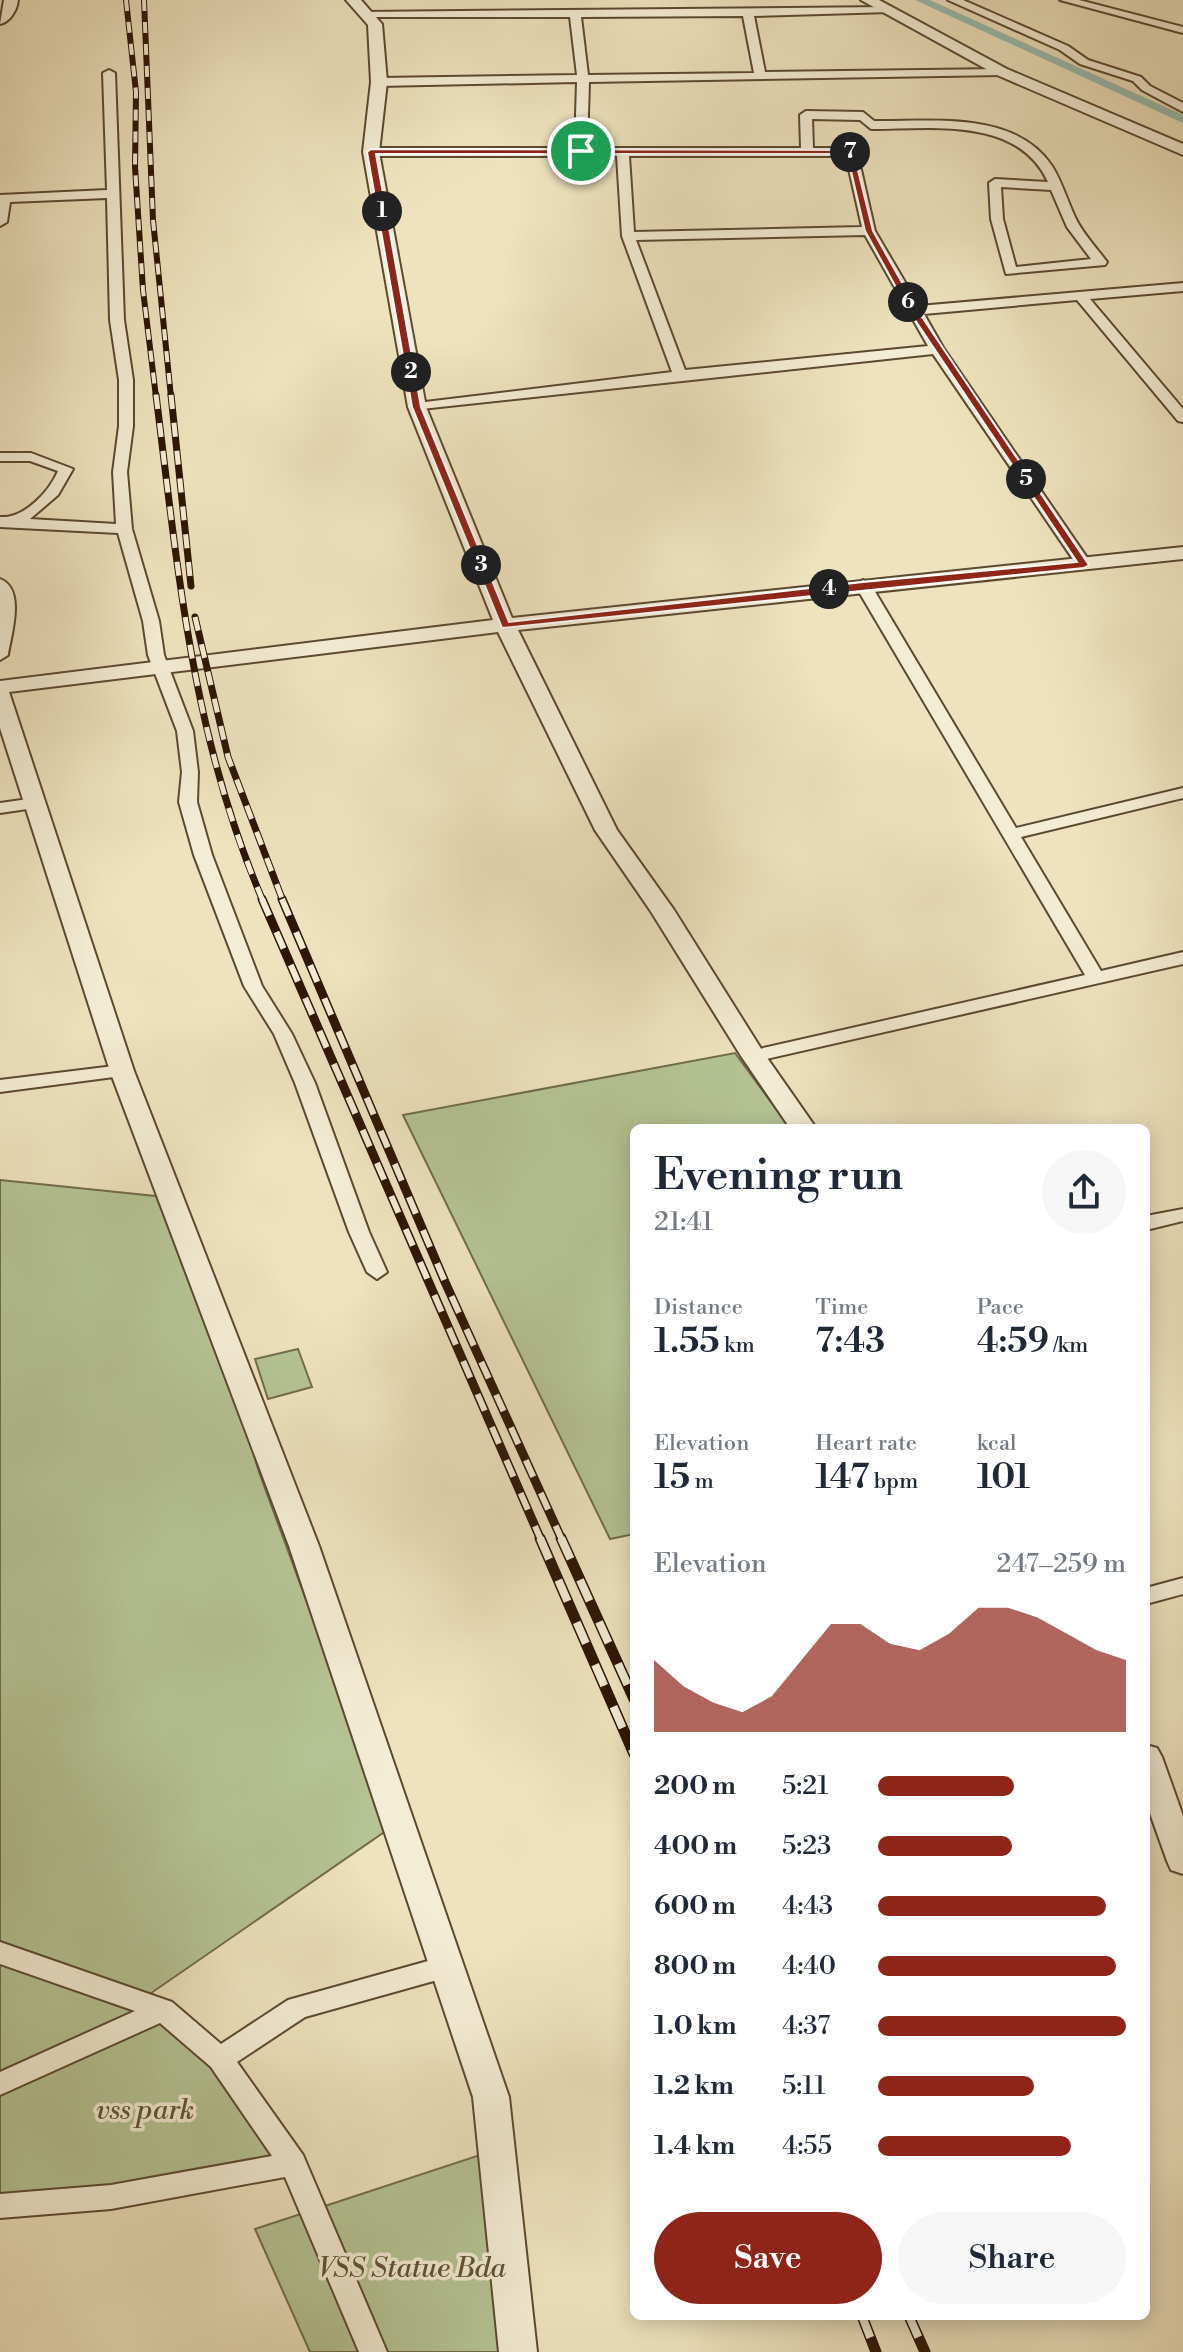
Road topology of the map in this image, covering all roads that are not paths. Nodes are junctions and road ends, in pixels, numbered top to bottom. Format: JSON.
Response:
{"nodes":[{"id":1,"x":11,"y":0,"type":"edge"},
{"id":2,"x":868,"y":0,"type":"edge"},
{"id":3,"x":954,"y":0,"type":"edge"},
{"id":4,"x":1066,"y":0,"type":"edge"},
{"id":5,"x":360,"y":7,"type":"edge"},
{"id":6,"x":887,"y":10,"type":"junction"},
{"id":7,"x":575,"y":13,"type":"junction"},
{"id":8,"x":748,"y":13,"type":"junction"},
{"id":9,"x":0,"y":20,"type":"edge"},
{"id":10,"x":1183,"y":30,"type":"edge"},
{"id":11,"x":1002,"y":72,"type":"junction"},
{"id":12,"x":109,"y":73,"type":"dead end"},
{"id":13,"x":760,"y":76,"type":"junction"},
{"id":14,"x":583,"y":79,"type":"junction"},
{"id":15,"x":379,"y":82,"type":"junction"},
{"id":16,"x":1183,"y":108,"type":"edge"},
{"id":17,"x":1183,"y":150,"type":"edge"},
{"id":18,"x":581,"y":151,"type":"junction"},
{"id":19,"x":623,"y":151,"type":"junction"},
{"id":20,"x":371,"y":152,"type":"junction"},
{"id":21,"x":807,"y":152,"type":"junction"},
{"id":22,"x":1054,"y":186,"type":"junction"},
{"id":23,"x":112,"y":194,"type":"junction"},
{"id":24,"x":2,"y":199,"type":"edge"},
{"id":25,"x":1,"y":222,"type":"edge"},
{"id":26,"x":869,"y":231,"type":"junction"},
{"id":27,"x":628,"y":236,"type":"junction"},
{"id":28,"x":1183,"y":287,"type":"edge"},
{"id":29,"x":1080,"y":296,"type":"junction"},
{"id":30,"x":913,"y":311,"type":"junction"},
{"id":31,"x":937,"y":349,"type":"junction"},
{"id":32,"x":680,"y":375,"type":"junction"},
{"id":33,"x":417,"y":407,"type":"junction"},
{"id":34,"x":1183,"y":418,"type":"edge"},
{"id":35,"x":0,"y":457,"type":"edge"},
{"id":36,"x":8,"y":522,"type":"edge"},
{"id":37,"x":124,"y":529,"type":"junction"},
{"id":38,"x":1183,"y":553,"type":"edge"},
{"id":39,"x":1084,"y":565,"type":"junction"},
{"id":40,"x":0,"y":584,"type":"edge"},
{"id":41,"x":863,"y":585,"type":"junction"},
{"id":42,"x":505,"y":625,"type":"junction"},
{"id":43,"x":0,"y":655,"type":"edge"},
{"id":44,"x":161,"y":670,"type":"junction"},
{"id":45,"x":0,"y":687,"type":"edge"},
{"id":46,"x":0,"y":695,"type":"edge"},
{"id":47,"x":1183,"y":793,"type":"edge"},
{"id":48,"x":35,"y":803,"type":"junction"},
{"id":49,"x":0,"y":808,"type":"edge"},
{"id":50,"x":1011,"y":834,"type":"junction"},
{"id":51,"x":1182,"y":960,"type":"edge"},
{"id":52,"x":1096,"y":978,"type":"junction"},
{"id":53,"x":753,"y":1056,"type":"junction"},
{"id":54,"x":122,"y":1071,"type":"junction"},
{"id":55,"x":0,"y":1086,"type":"edge"},
{"id":56,"x":800,"y":1124,"type":"edge"},
{"id":57,"x":1183,"y":1215,"type":"edge"},
{"id":58,"x":1150,"y":1222,"type":"edge"},
{"id":59,"x":377,"y":1272,"type":"dead end"},
{"id":60,"x":1183,"y":1586,"type":"edge"},
{"id":61,"x":1150,"y":1595,"type":"edge"},
{"id":62,"x":1150,"y":1768,"type":"edge"},
{"id":63,"x":1183,"y":1861,"type":"edge"},
{"id":64,"x":0,"y":1953,"type":"edge"},
{"id":65,"x":446,"y":1967,"type":"junction"},
{"id":66,"x":163,"y":2010,"type":"junction"},
{"id":67,"x":220,"y":2059,"type":"junction"},
{"id":68,"x":0,"y":2084,"type":"edge"},
{"id":69,"x":293,"y":2163,"type":"junction"},
{"id":70,"x":0,"y":2206,"type":"edge"},
{"id":71,"x":373,"y":2352,"type":"edge"},
{"id":72,"x":518,"y":2352,"type":"edge"}],
"edges":[{"from":1,"to":9,"type":"street"},
{"from":2,"to":6,"type":"street"},
{"from":3,"to":16,"type":"street"},
{"from":4,"to":10,"type":"street"},
{"from":5,"to":7,"type":"street"},
{"from":5,"to":15,"type":"street"},
{"from":6,"to":8,"type":"street"},
{"from":6,"to":11,"type":"street"},
{"from":7,"to":8,"type":"street"},
{"from":7,"to":14,"type":"street"},
{"from":8,"to":13,"type":"street"},
{"from":11,"to":13,"type":"street"},
{"from":11,"to":17,"type":"street"},
{"from":12,"to":23,"type":"street"},
{"from":13,"to":14,"type":"street"},
{"from":14,"to":15,"type":"street"},
{"from":14,"to":18,"type":"street"},
{"from":15,"to":20,"type":"street"},
{"from":18,"to":19,"type":"street"},
{"from":18,"to":20,"type":"street"},
{"from":19,"to":21,"type":"street"},
{"from":19,"to":27,"type":"street"},
{"from":20,"to":33,"type":"street"},
{"from":21,"to":22,"type":"street"},
{"from":21,"to":26,"type":"street"},
{"from":22,"to":22,"type":"street"},
{"from":23,"to":24,"type":"street"},
{"from":23,"to":37,"type":"street"},
{"from":24,"to":25,"type":"street"},
{"from":26,"to":27,"type":"street"},
{"from":26,"to":30,"type":"street"},
{"from":27,"to":32,"type":"street"},
{"from":28,"to":29,"type":"street"},
{"from":29,"to":30,"type":"street"},
{"from":29,"to":34,"type":"street"},
{"from":30,"to":31,"type":"street"},
{"from":31,"to":32,"type":"street"},
{"from":31,"to":39,"type":"street"},
{"from":32,"to":33,"type":"street"},
{"from":33,"to":42,"type":"street"},
{"from":35,"to":36,"type":"street"},
{"from":36,"to":37,"type":"street"},
{"from":37,"to":44,"type":"street"},
{"from":38,"to":39,"type":"street"},
{"from":39,"to":41,"type":"street"},
{"from":40,"to":43,"type":"street"},
{"from":41,"to":42,"type":"street"},
{"from":41,"to":50,"type":"street"},
{"from":42,"to":44,"type":"street"},
{"from":42,"to":53,"type":"street"},
{"from":44,"to":45,"type":"street"},
{"from":44,"to":59,"type":"street"},
{"from":46,"to":48,"type":"street"},
{"from":47,"to":50,"type":"street"},
{"from":48,"to":49,"type":"street"},
{"from":48,"to":54,"type":"street"},
{"from":50,"to":52,"type":"street"},
{"from":51,"to":52,"type":"street"},
{"from":52,"to":53,"type":"street"},
{"from":53,"to":56,"type":"street"},
{"from":54,"to":55,"type":"street"},
{"from":54,"to":65,"type":"street"},
{"from":57,"to":58,"type":"street"},
{"from":60,"to":61,"type":"street"},
{"from":62,"to":63,"type":"street"},
{"from":64,"to":66,"type":"street"},
{"from":65,"to":67,"type":"street"},
{"from":65,"to":72,"type":"street"},
{"from":66,"to":67,"type":"street"},
{"from":66,"to":68,"type":"street"},
{"from":67,"to":69,"type":"street"},
{"from":69,"to":70,"type":"street"},
{"from":69,"to":71,"type":"street"}]}
